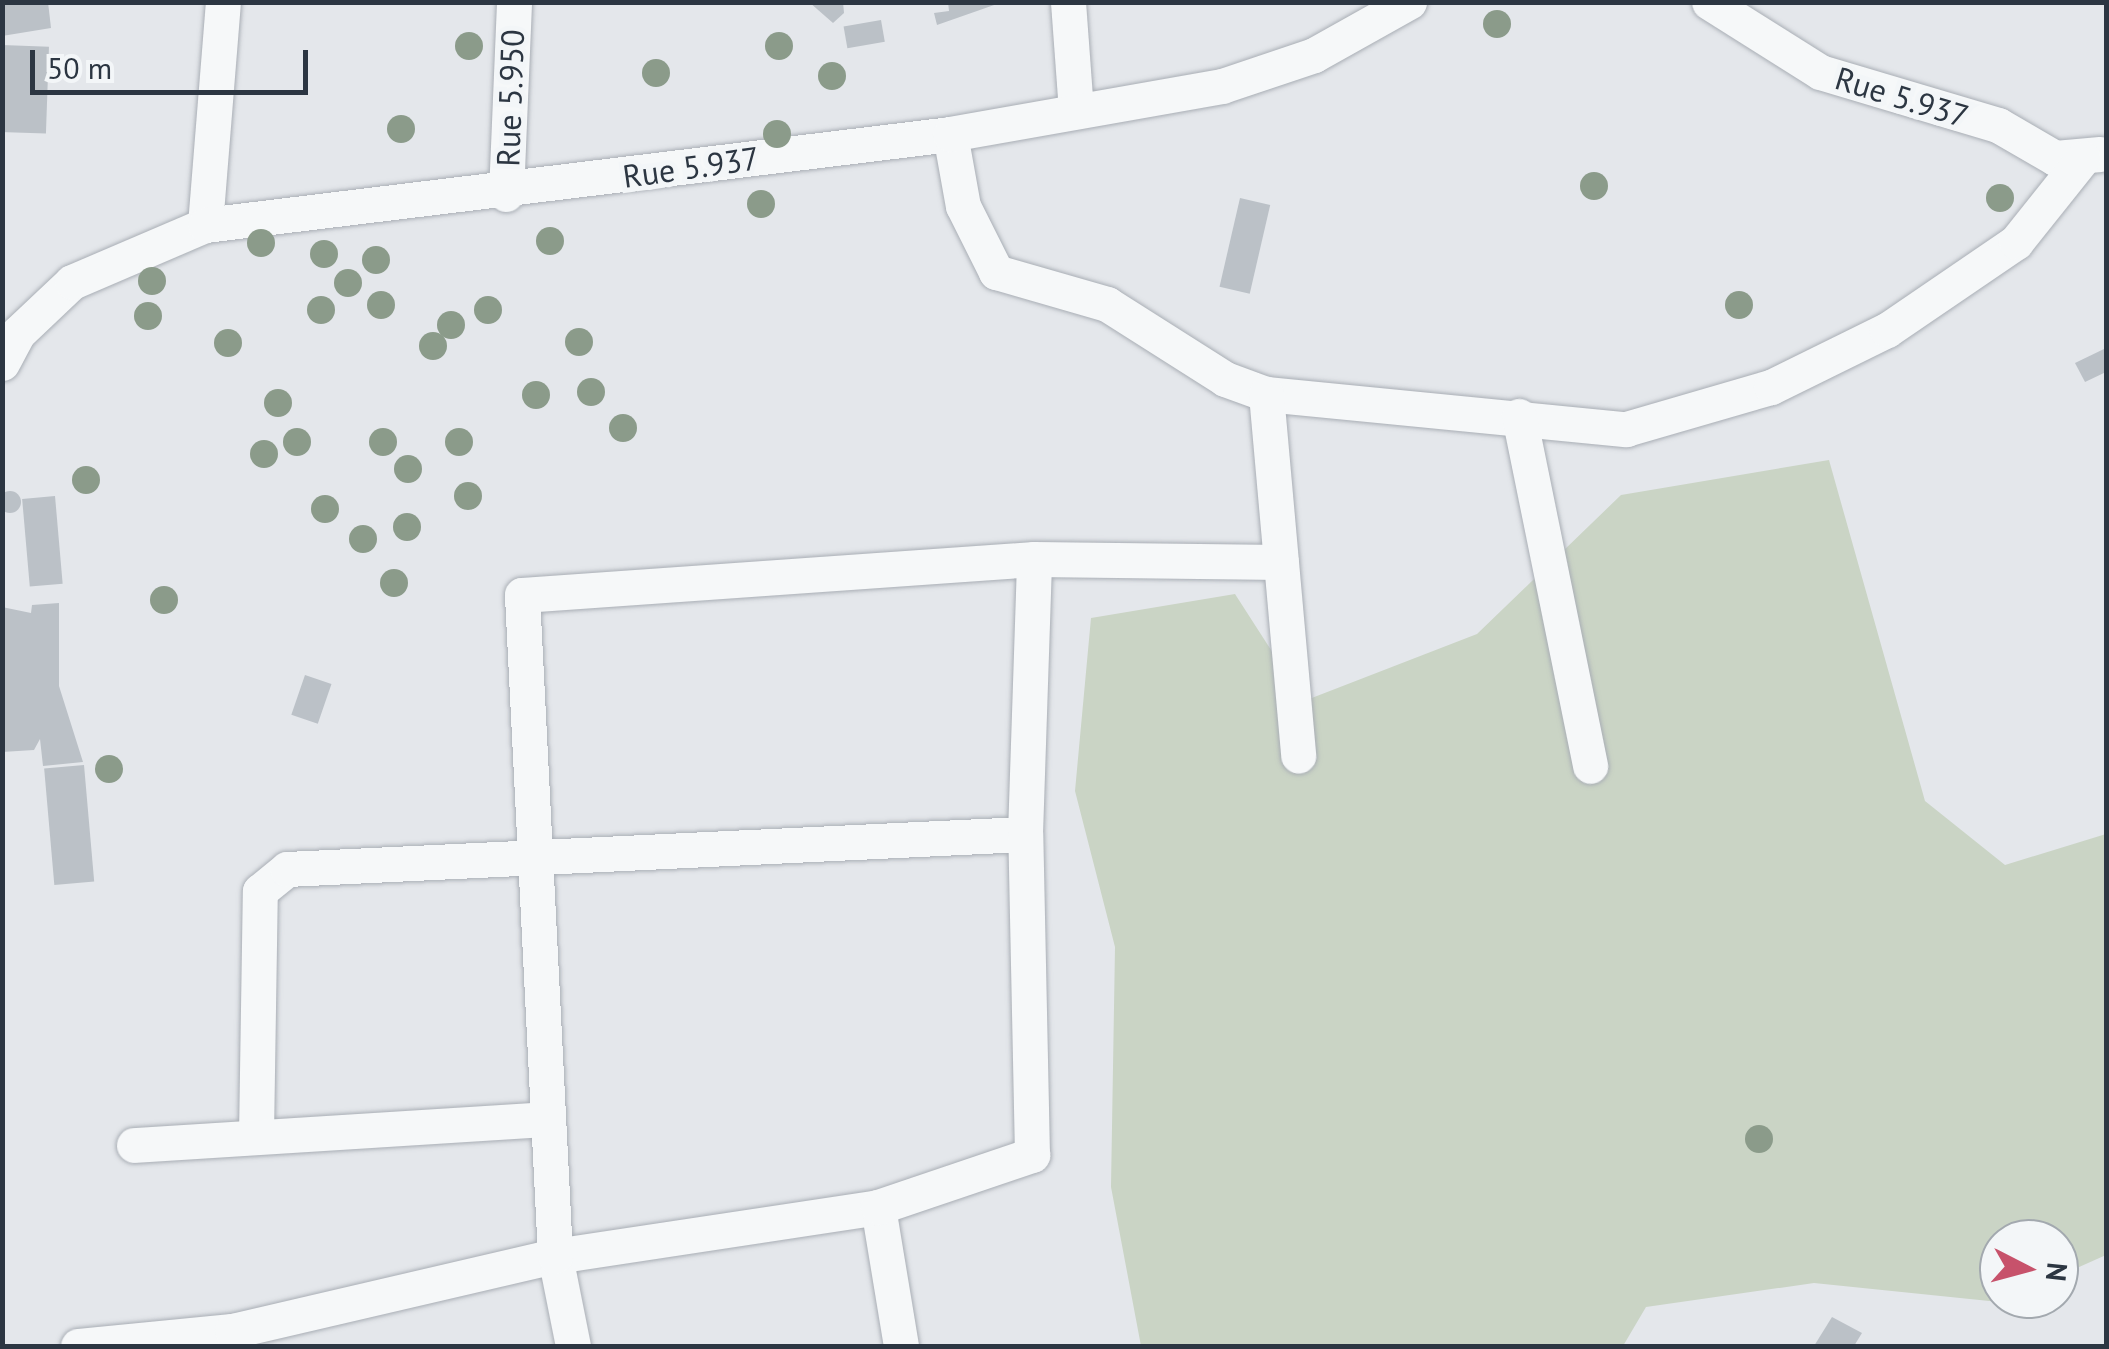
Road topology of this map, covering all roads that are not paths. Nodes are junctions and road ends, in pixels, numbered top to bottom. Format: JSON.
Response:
{"nodes":[{"id":1,"x":222,"y":2,"type":"edge"},
{"id":2,"x":514,"y":2,"type":"edge"},
{"id":3,"x":1068,"y":2,"type":"edge"},
{"id":4,"x":1409,"y":2,"type":"edge"},
{"id":5,"x":1708,"y":2,"type":"edge"},
{"id":6,"x":1076,"y":111,"type":"junction"},
{"id":7,"x":950,"y":134,"type":"junction"},
{"id":8,"x":2095,"y":155,"type":"edge"},
{"id":9,"x":506,"y":194,"type":"junction"},
{"id":10,"x":205,"y":225,"type":"junction"},
{"id":11,"x":8,"y":338,"type":"edge"},
{"id":12,"x":1266,"y":394,"type":"junction"},
{"id":13,"x":1518,"y":416,"type":"junction"},
{"id":14,"x":1034,"y":559,"type":"junction"},
{"id":15,"x":1281,"y":562,"type":"junction"},
{"id":16,"x":1298,"y":756,"type":"dead end"},
{"id":17,"x":1590,"y":766,"type":"dead end"},
{"id":18,"x":1025,"y":834,"type":"junction"},
{"id":19,"x":532,"y":855,"type":"junction"},
{"id":20,"x":547,"y":1119,"type":"junction"},
{"id":21,"x":256,"y":1136,"type":"junction"},
{"id":22,"x":134,"y":1145,"type":"dead end"},
{"id":23,"x":878,"y":1207,"type":"junction"},
{"id":24,"x":555,"y":1256,"type":"junction"},
{"id":25,"x":234,"y":1339,"type":"edge"},
{"id":26,"x":78,"y":1346,"type":"edge"},
{"id":27,"x":573,"y":1346,"type":"edge"},
{"id":28,"x":902,"y":1346,"type":"edge"}],
"edges":[{"from":1,"to":10,"type":"street"},
{"from":2,"to":9,"type":"street","name":"Rue 5.950"},
{"from":3,"to":6,"type":"street"},
{"from":4,"to":6,"type":"street","name":"Rue 5.937"},
{"from":5,"to":8,"type":"street","name":"Rue 5.937"},
{"from":6,"to":7,"type":"street","name":"Rue 5.937"},
{"from":7,"to":9,"type":"street","name":"Rue 5.937"},
{"from":7,"to":12,"type":"street"},
{"from":8,"to":13,"type":"street"},
{"from":9,"to":10,"type":"street","name":"Rue 5.937"},
{"from":10,"to":11,"type":"street","name":"Rue 5.937"},
{"from":12,"to":13,"type":"street"},
{"from":12,"to":15,"type":"street"},
{"from":13,"to":17,"type":"street"},
{"from":14,"to":15,"type":"street"},
{"from":14,"to":18,"type":"street"},
{"from":14,"to":19,"type":"street"},
{"from":15,"to":16,"type":"street"},
{"from":18,"to":19,"type":"street"},
{"from":18,"to":23,"type":"street"},
{"from":19,"to":20,"type":"street"},
{"from":19,"to":21,"type":"street"},
{"from":20,"to":21,"type":"street"},
{"from":20,"to":24,"type":"street"},
{"from":21,"to":22,"type":"street"},
{"from":23,"to":24,"type":"street"},
{"from":23,"to":28,"type":"street"},
{"from":24,"to":25,"type":"street"},
{"from":24,"to":27,"type":"street"},
{"from":25,"to":26,"type":"street"}]}
